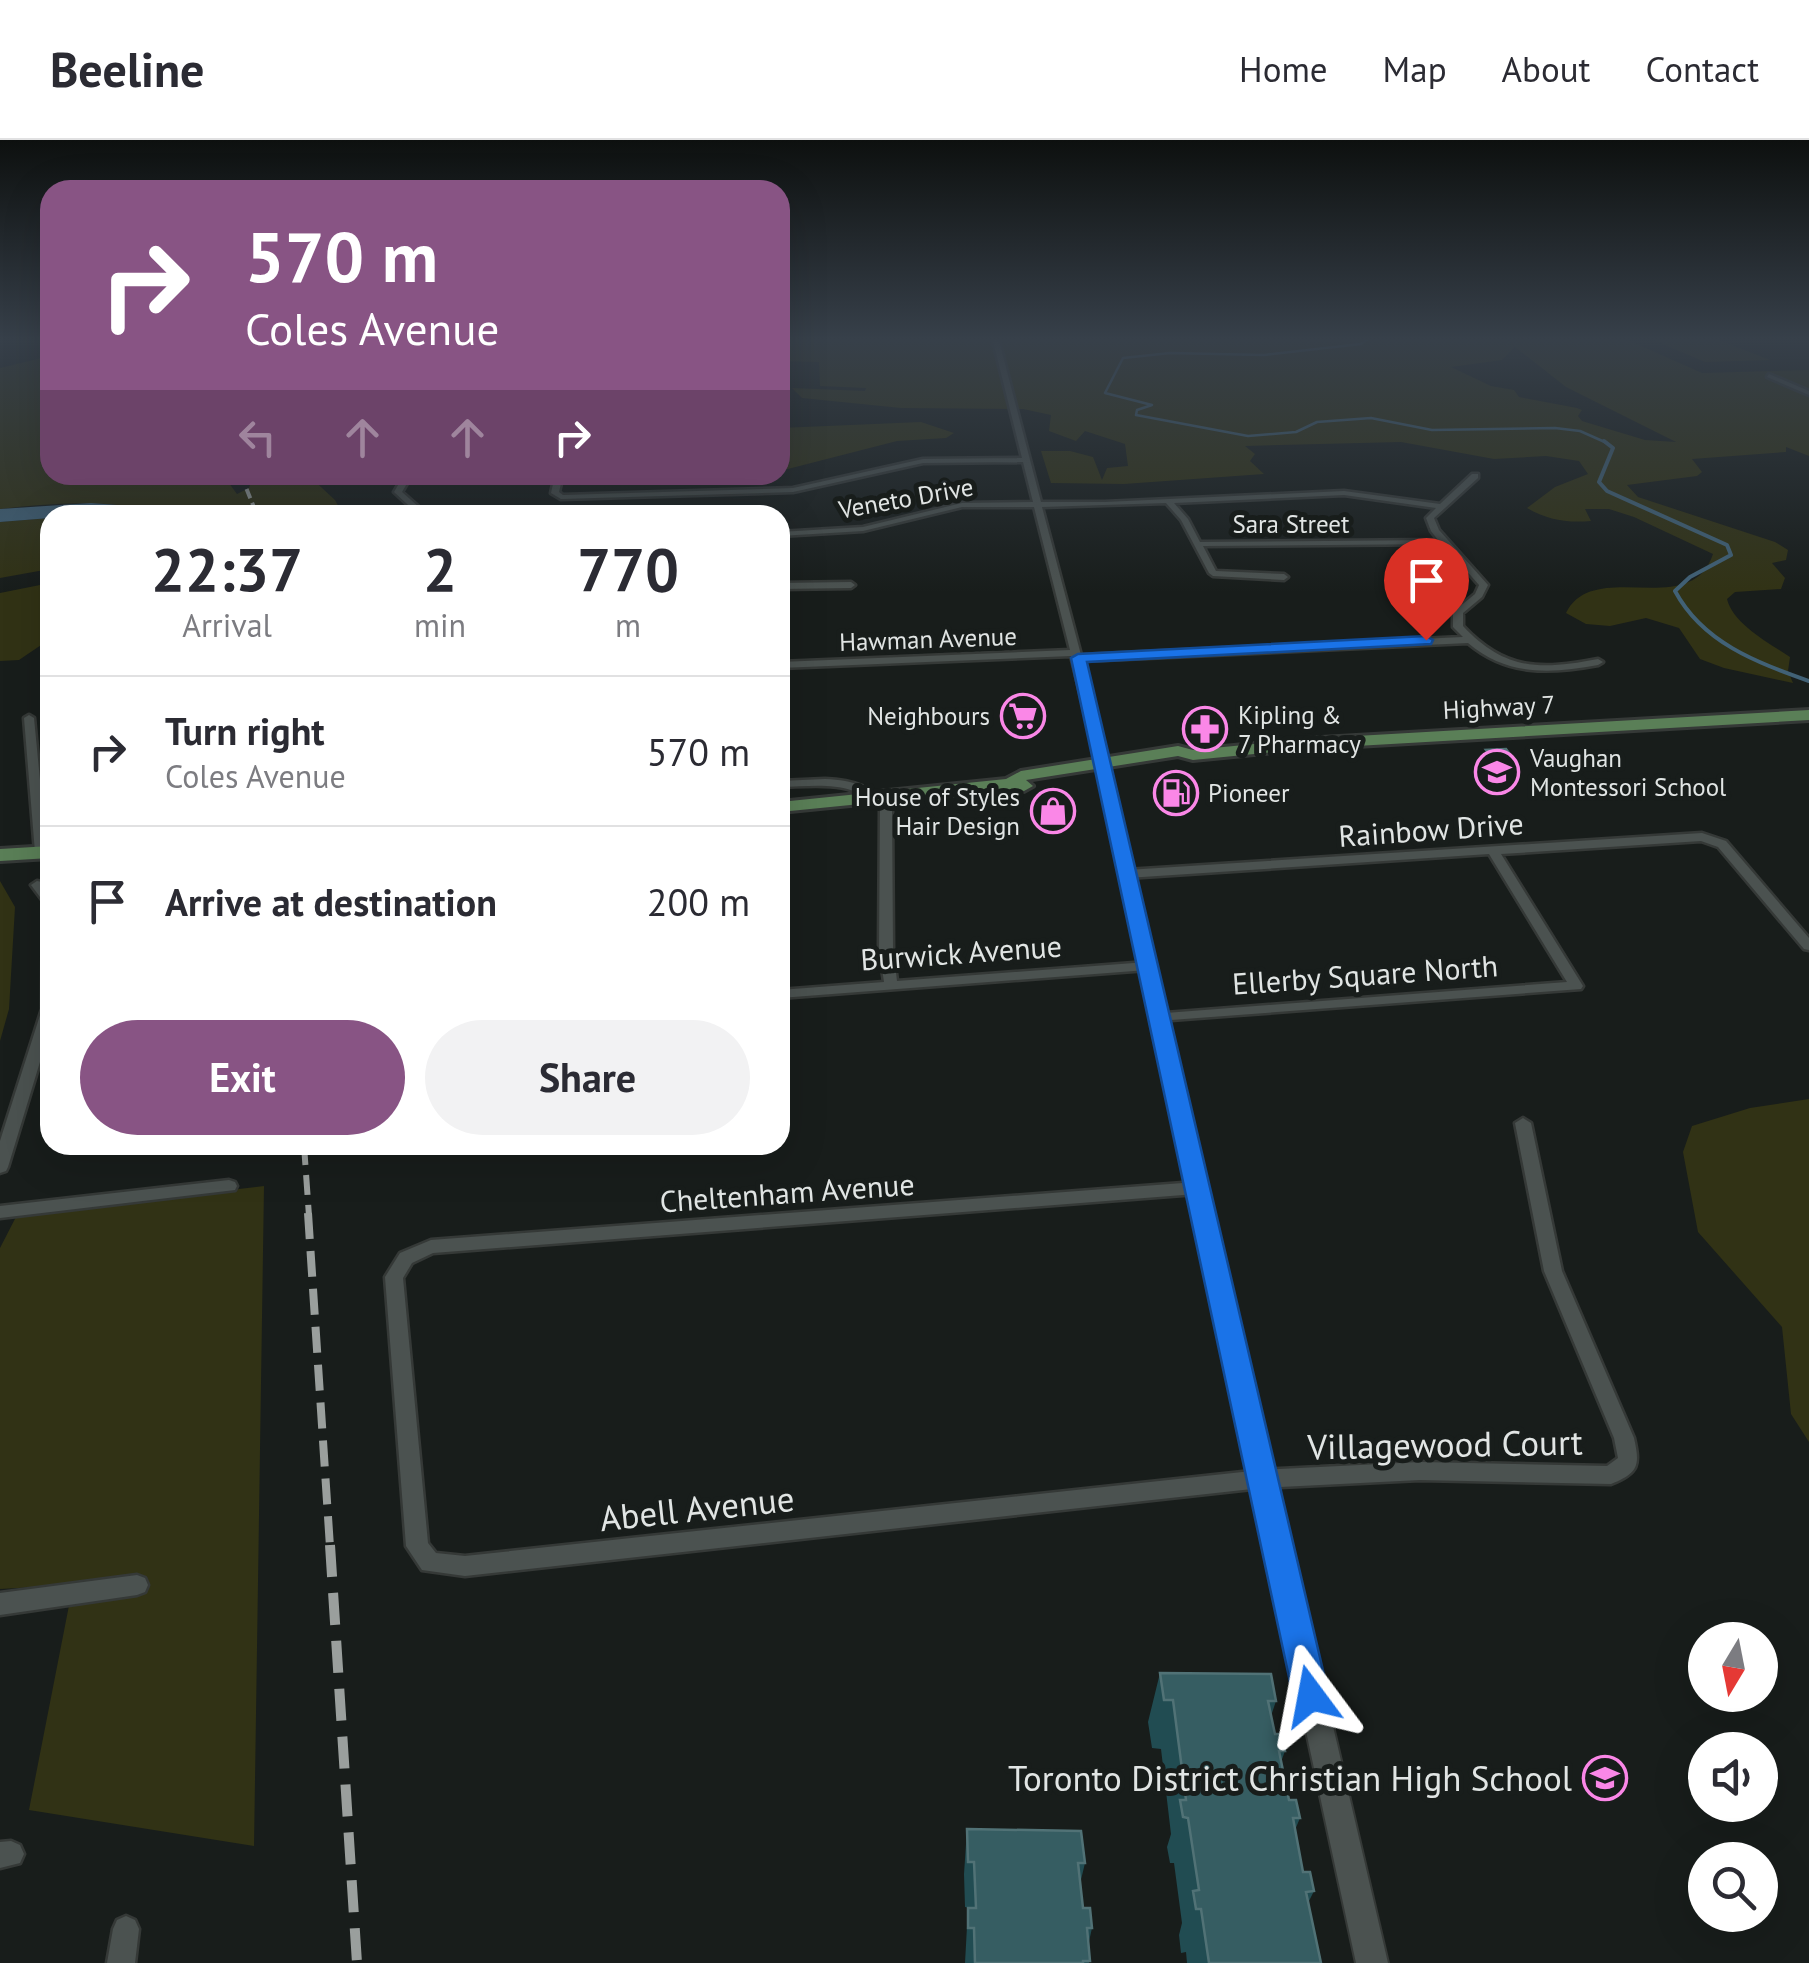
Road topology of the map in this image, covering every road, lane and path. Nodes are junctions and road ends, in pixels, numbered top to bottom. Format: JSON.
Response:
{"nodes":[{"id":1,"x":1016,"y":422,"type":"edge"},
{"id":2,"x":1026,"y":460,"type":"junction"},
{"id":3,"x":1475,"y":476,"type":"dead end"},
{"id":4,"x":402,"y":485,"type":"edge"},
{"id":5,"x":557,"y":485,"type":"edge"},
{"id":6,"x":696,"y":485,"type":"edge"},
{"id":7,"x":696,"y":493,"type":"junction"},
{"id":8,"x":1168,"y":501,"type":"junction"},
{"id":9,"x":1040,"y":504,"type":"junction"},
{"id":10,"x":413,"y":505,"type":"edge"},
{"id":11,"x":1438,"y":506,"type":"junction"},
{"id":12,"x":790,"y":533,"type":"edge"},
{"id":13,"x":1445,"y":542,"type":"junction"},
{"id":14,"x":1196,"y":544,"type":"junction"},
{"id":15,"x":1284,"y":577,"type":"dead end"},
{"id":16,"x":851,"y":585,"type":"dead end"},
{"id":17,"x":790,"y":586,"type":"edge"},
{"id":18,"x":1470,"y":640,"type":"junction"},
{"id":19,"x":1078,"y":656,"type":"junction"},
{"id":20,"x":1598,"y":662,"type":"dead end"},
{"id":21,"x":790,"y":665,"type":"edge"},
{"id":22,"x":1809,"y":715,"type":"edge"},
{"id":23,"x":28,"y":718,"type":"dead end"},
{"id":24,"x":1105,"y":769,"type":"junction"},
{"id":25,"x":790,"y":784,"type":"edge"},
{"id":26,"x":880,"y":800,"type":"junction"},
{"id":27,"x":790,"y":805,"type":"edge"},
{"id":28,"x":40,"y":807,"type":"edge"},
{"id":29,"x":1493,"y":850,"type":"junction"},
{"id":30,"x":40,"y":852,"type":"edge"},
{"id":31,"x":4,"y":854,"type":"edge"},
{"id":32,"x":1128,"y":874,"type":"junction"},
{"id":33,"x":38,"y":885,"type":"dead end"},
{"id":34,"x":40,"y":888,"type":"edge"},
{"id":35,"x":1809,"y":946,"type":"edge"},
{"id":36,"x":1147,"y":966,"type":"junction"},
{"id":37,"x":891,"y":985,"type":"junction"},
{"id":38,"x":790,"y":993,"type":"edge"},
{"id":39,"x":1158,"y":1017,"type":"junction"},
{"id":40,"x":40,"y":1038,"type":"edge"},
{"id":41,"x":1523,"y":1123,"type":"dead end"},
{"id":42,"x":0,"y":1167,"type":"edge"},
{"id":43,"x":230,"y":1186,"type":"dead end"},
{"id":44,"x":1196,"y":1188,"type":"junction"},
{"id":45,"x":0,"y":1212,"type":"edge"},
{"id":46,"x":394,"y":1276,"type":"joint"},
{"id":47,"x":1262,"y":1479,"type":"junction"},
{"id":48,"x":137,"y":1585,"type":"dead end"},
{"id":49,"x":0,"y":1604,"type":"edge"},
{"id":50,"x":126,"y":1929,"type":"dead end"},
{"id":51,"x":120,"y":1963,"type":"edge"},
{"id":52,"x":1372,"y":1963,"type":"edge"}],
"edges":[{"from":1,"to":2,"type":"street"},
{"from":2,"to":7,"type":"street","name":"Veneto Drive"},
{"from":2,"to":9,"type":"street"},
{"from":3,"to":11,"type":"street"},
{"from":4,"to":10,"type":"street"},
{"from":5,"to":7,"type":"street","name":"Veneto Drive"},
{"from":6,"to":7,"type":"street"},
{"from":8,"to":9,"type":"street","name":"Veneto Drive"},
{"from":8,"to":11,"type":"street","name":"Veneto Drive"},
{"from":8,"to":14,"type":"street"},
{"from":9,"to":12,"type":"street","name":"Veneto Drive"},
{"from":9,"to":19,"type":"street"},
{"from":11,"to":13,"type":"street"},
{"from":13,"to":14,"type":"street","name":"Sara Street"},
{"from":13,"to":18,"type":"street"},
{"from":14,"to":15,"type":"street"},
{"from":16,"to":17,"type":"street"},
{"from":18,"to":19,"type":"street","name":"Hawman Avenue"},
{"from":18,"to":20,"type":"street"},
{"from":19,"to":21,"type":"street","name":"Hawman Avenue"},
{"from":19,"to":24,"type":"street"},
{"from":22,"to":24,"type":"main road","name":"Highway 7"},
{"from":23,"to":28,"type":"street"},
{"from":24,"to":26,"type":"main road","name":"Highway 7"},
{"from":24,"to":32,"type":"street"},
{"from":25,"to":26,"type":"street"},
{"from":26,"to":27,"type":"main road","name":"Highway 7"},
{"from":26,"to":37,"type":"street"},
{"from":29,"to":32,"type":"street","name":"Rainbow Drive"},
{"from":29,"to":35,"type":"street","name":"Rainbow Drive"},
{"from":29,"to":39,"type":"street","name":"Ellerby Square North"},
{"from":30,"to":31,"type":"main road"},
{"from":32,"to":36,"type":"street"},
{"from":33,"to":34,"type":"street"},
{"from":36,"to":37,"type":"street","name":"Burwick Avenue"},
{"from":36,"to":39,"type":"street"},
{"from":37,"to":38,"type":"street","name":"Burwick Avenue"},
{"from":39,"to":44,"type":"street"},
{"from":40,"to":42,"type":"street"},
{"from":41,"to":47,"type":"street","name":"Villagewood Court"},
{"from":43,"to":45,"type":"street"},
{"from":44,"to":46,"type":"street","name":"Cheltenham Avenue"},
{"from":44,"to":47,"type":"street"},
{"from":46,"to":47,"type":"street","name":"Abell Avenue"},
{"from":47,"to":52,"type":"street"},
{"from":48,"to":49,"type":"street"},
{"from":50,"to":51,"type":"street"}]}
